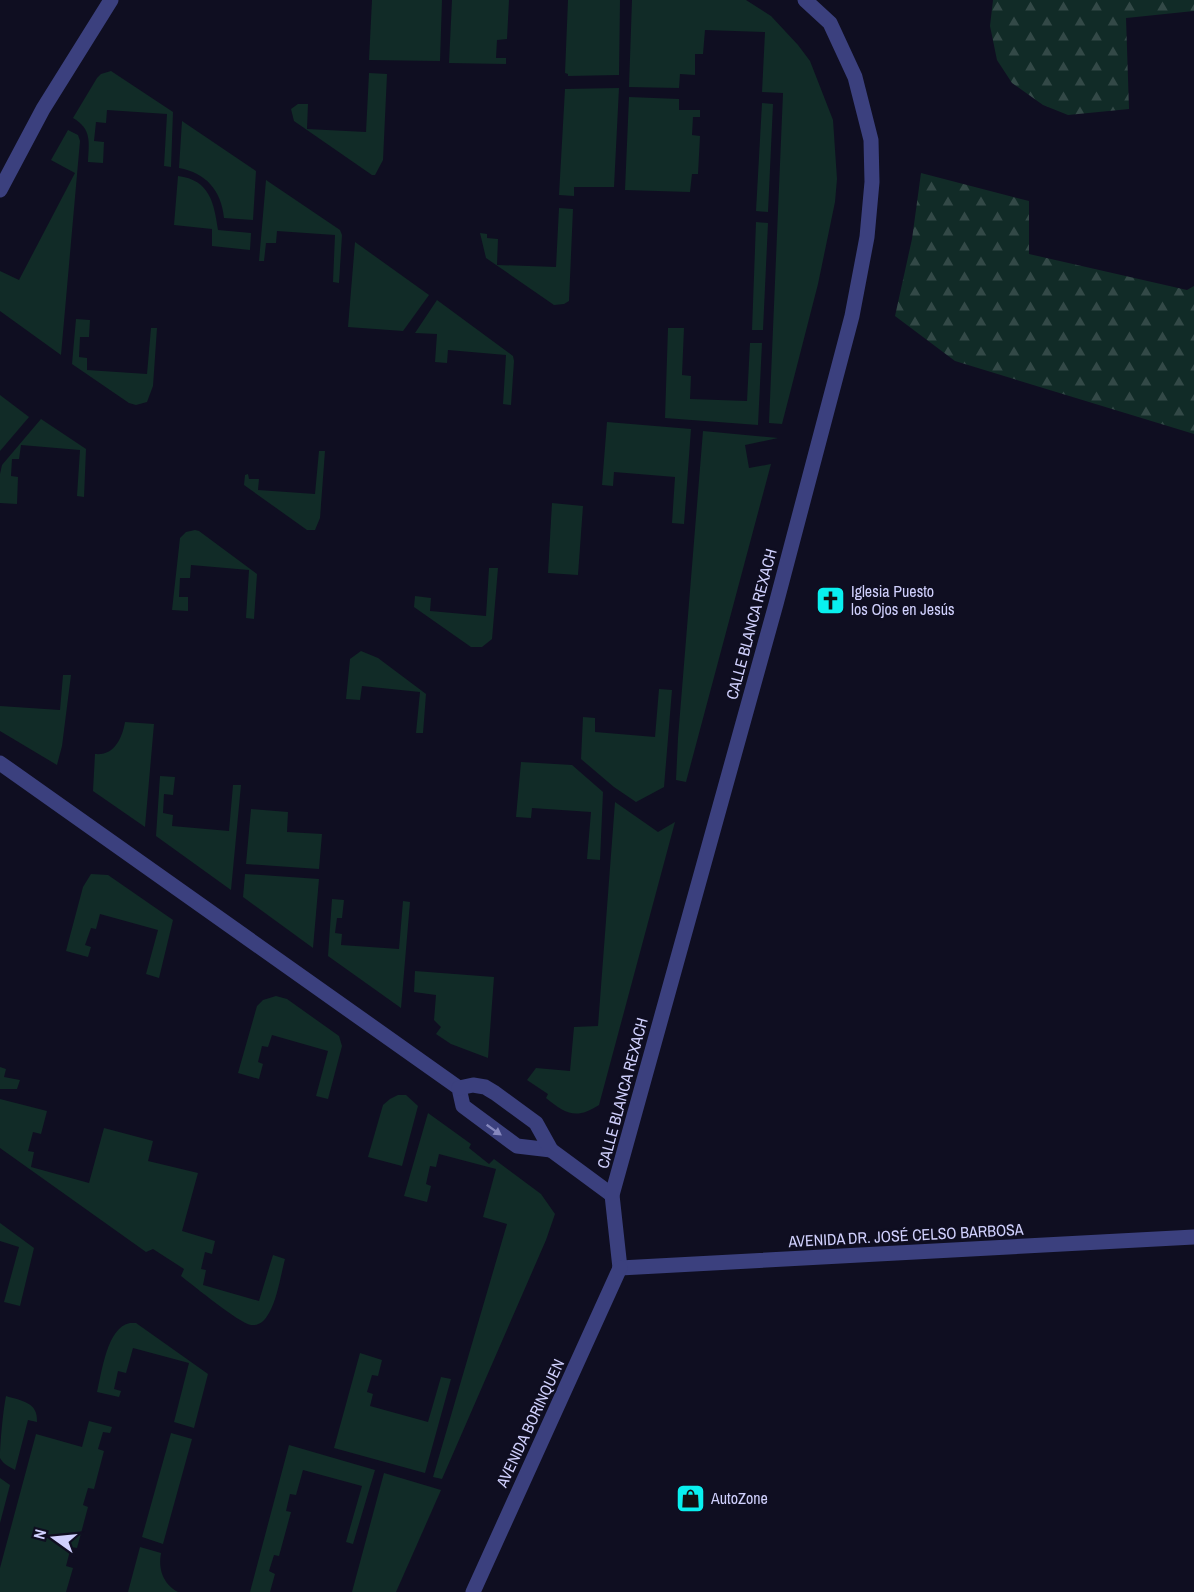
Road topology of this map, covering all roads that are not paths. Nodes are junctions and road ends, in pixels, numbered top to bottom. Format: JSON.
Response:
{"nodes":[{"id":1,"x":111,"y":0,"type":"edge"},
{"id":2,"x":805,"y":0,"type":"edge"},
{"id":3,"x":0,"y":190,"type":"edge"},
{"id":4,"x":0,"y":763,"type":"edge"},
{"id":5,"x":459,"y":1088,"type":"junction"},
{"id":6,"x":551,"y":1150,"type":"junction"},
{"id":7,"x":612,"y":1195,"type":"junction"},
{"id":8,"x":1194,"y":1237,"type":"edge"},
{"id":9,"x":620,"y":1268,"type":"junction"},
{"id":10,"x":472,"y":1592,"type":"edge"}],
"edges":[{"from":1,"to":3,"type":"street"},
{"from":2,"to":7,"type":"street","name":"CALLE BLANCA REXACH"},
{"from":4,"to":5,"type":"street"},
{"from":5,"to":6,"type":"street"},
{"from":5,"to":6,"type":"street","one_way":true},
{"from":6,"to":7,"type":"street"},
{"from":7,"to":9,"type":"street","name":"CALLE BLANCA REXACH"},
{"from":8,"to":9,"type":"street","name":"AVENIDA DR. JOSÉ CELSO BARBOSA"},
{"from":9,"to":10,"type":"street","name":"AVENIDA BORINQUEN"}]}
